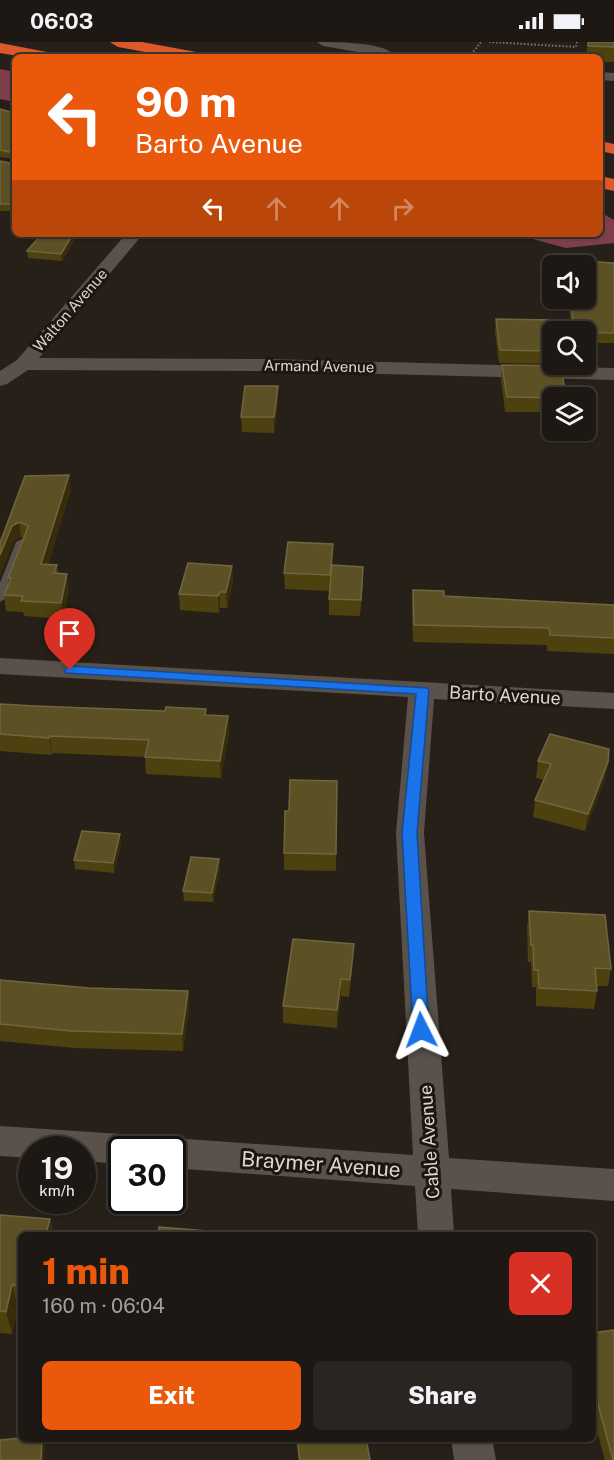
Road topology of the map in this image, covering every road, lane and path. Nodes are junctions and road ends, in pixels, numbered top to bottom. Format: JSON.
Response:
{"nodes":[{"id":1,"x":118,"y":42,"type":"edge"},
{"id":2,"x":323,"y":42,"type":"edge"},
{"id":3,"x":481,"y":42,"type":"edge"},
{"id":4,"x":489,"y":42,"type":"edge"},
{"id":5,"x":577,"y":42,"type":"edge"},
{"id":6,"x":525,"y":43,"type":"edge"},
{"id":7,"x":0,"y":48,"type":"edge"},
{"id":8,"x":386,"y":53,"type":"dead end"},
{"id":9,"x":31,"y":54,"type":"edge"},
{"id":10,"x":180,"y":54,"type":"edge"},
{"id":11,"x":471,"y":54,"type":"edge"},
{"id":12,"x":132,"y":237,"type":"edge"},
{"id":13,"x":24,"y":364,"type":"junction"},
{"id":14,"x":614,"y":374,"type":"edge"},
{"id":15,"x":0,"y":380,"type":"edge"},
{"id":16,"x":22,"y":542,"type":"edge"},
{"id":17,"x":0,"y":598,"type":"edge"},
{"id":18,"x":0,"y":666,"type":"edge"},
{"id":19,"x":423,"y":690,"type":"junction"},
{"id":20,"x":614,"y":701,"type":"edge"},
{"id":21,"x":0,"y":1141,"type":"edge"},
{"id":22,"x":108,"y":1148,"type":"edge"},
{"id":23,"x":186,"y":1154,"type":"edge"},
{"id":24,"x":432,"y":1172,"type":"junction"},
{"id":25,"x":614,"y":1185,"type":"edge"},
{"id":26,"x":436,"y":1232,"type":"edge"},
{"id":27,"x":472,"y":1442,"type":"edge"},
{"id":28,"x":475,"y":1460,"type":"edge"}],
"edges":[{"from":1,"to":10,"type":"highway"},
{"from":2,"to":8,"type":"street"},
{"from":3,"to":11,"type":"path"},
{"from":4,"to":6,"type":"path"},
{"from":5,"to":6,"type":"path"},
{"from":7,"to":9,"type":"highway"},
{"from":12,"to":13,"type":"street","name":"Walton Avenue"},
{"from":13,"to":14,"type":"street","name":"Armand Avenue"},
{"from":13,"to":15,"type":"street","name":"Walton Avenue"},
{"from":16,"to":17,"type":"lane"},
{"from":18,"to":19,"type":"street","name":"Barto Avenue"},
{"from":19,"to":20,"type":"street","name":"Barto Avenue"},
{"from":19,"to":24,"type":"street","name":"Cable Avenue"},
{"from":21,"to":22,"type":"street"},
{"from":23,"to":24,"type":"street","name":"Braymer Avenue"},
{"from":24,"to":25,"type":"street","name":"Braymer Avenue"},
{"from":24,"to":26,"type":"street","name":"Cable Avenue"},
{"from":27,"to":28,"type":"street"}]}
